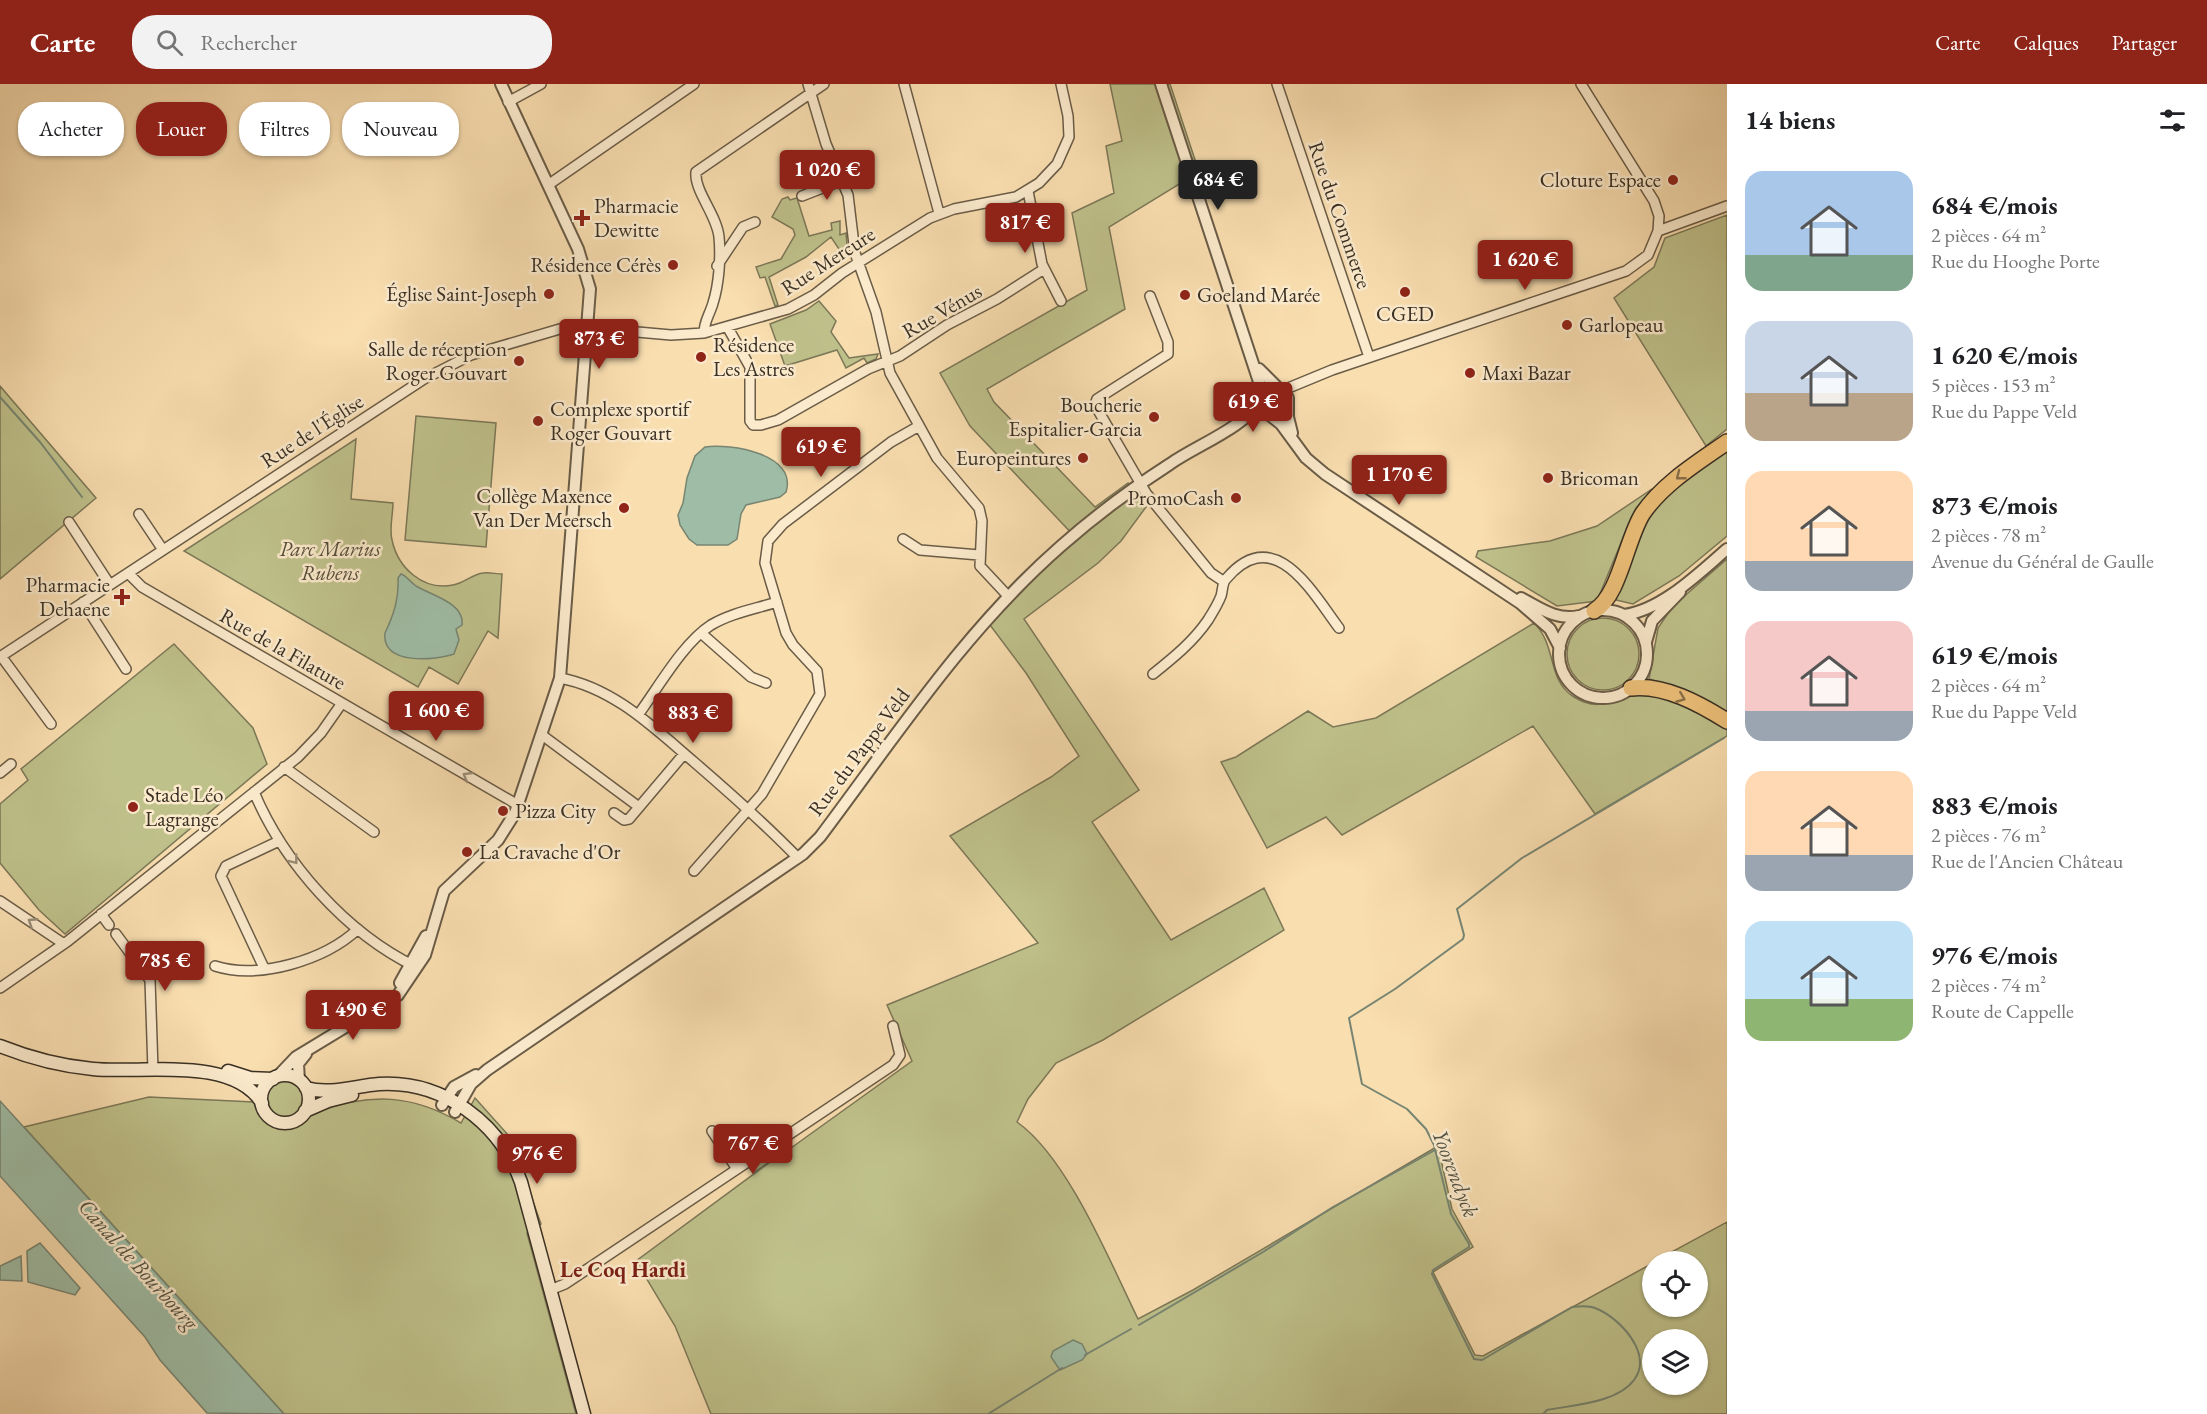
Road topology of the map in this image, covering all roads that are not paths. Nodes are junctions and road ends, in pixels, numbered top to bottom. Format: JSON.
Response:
{"nodes":[{"id":1,"x":501,"y":84,"type":"edge"},
{"id":2,"x":541,"y":84,"type":"edge"},
{"id":3,"x":694,"y":84,"type":"edge"},
{"id":4,"x":824,"y":84,"type":"edge"},
{"id":5,"x":904,"y":84,"type":"edge"},
{"id":6,"x":1061,"y":84,"type":"edge"},
{"id":7,"x":1161,"y":84,"type":"edge"},
{"id":8,"x":1277,"y":84,"type":"edge"},
{"id":9,"x":1581,"y":84,"type":"edge"},
{"id":10,"x":810,"y":88,"type":"edge"},
{"id":11,"x":508,"y":102,"type":"junction"},
{"id":12,"x":843,"y":180,"type":"junction"},
{"id":13,"x":548,"y":185,"type":"junction"},
{"id":14,"x":1028,"y":191,"type":"junction"},
{"id":15,"x":802,"y":195,"type":"dead end"},
{"id":16,"x":1727,"y":206,"type":"edge"},
{"id":17,"x":939,"y":213,"type":"junction"},
{"id":18,"x":755,"y":222,"type":"dead end"},
{"id":19,"x":1658,"y":231,"type":"junction"},
{"id":20,"x":857,"y":263,"type":"junction"},
{"id":21,"x":717,"y":266,"type":"junction"},
{"id":22,"x":1044,"y":269,"type":"junction"},
{"id":23,"x":1150,"y":296,"type":"dead end"},
{"id":24,"x":1060,"y":302,"type":"dead end"},
{"id":25,"x":589,"y":325,"type":"junction"},
{"id":26,"x":728,"y":328,"type":"junction"},
{"id":27,"x":704,"y":333,"type":"junction"},
{"id":28,"x":1247,"y":346,"type":"junction"},
{"id":29,"x":1369,"y":357,"type":"junction"},
{"id":30,"x":887,"y":361,"type":"junction"},
{"id":31,"x":1313,"y":378,"type":"junction"},
{"id":32,"x":1280,"y":391,"type":"junction"},
{"id":33,"x":1263,"y":398,"type":"junction"},
{"id":34,"x":1288,"y":408,"type":"junction"},
{"id":35,"x":1270,"y":417,"type":"junction"},
{"id":36,"x":1233,"y":425,"type":"junction"},
{"id":37,"x":919,"y":426,"type":"junction"},
{"id":38,"x":1727,"y":442,"type":"edge"},
{"id":39,"x":1302,"y":452,"type":"junction"},
{"id":40,"x":1140,"y":483,"type":"junction"},
{"id":41,"x":139,"y":514,"type":"dead end"},
{"id":42,"x":69,"y":522,"type":"dead end"},
{"id":43,"x":903,"y":539,"type":"dead end"},
{"id":44,"x":1727,"y":549,"type":"edge"},
{"id":45,"x":163,"y":550,"type":"junction"},
{"id":46,"x":979,"y":555,"type":"junction"},
{"id":47,"x":1708,"y":565,"type":"junction"},
{"id":48,"x":128,"y":573,"type":"junction"},
{"id":49,"x":1482,"y":576,"type":"junction"},
{"id":50,"x":1224,"y":581,"type":"junction"},
{"id":51,"x":110,"y":585,"type":"junction"},
{"id":52,"x":1008,"y":596,"type":"junction"},
{"id":53,"x":83,"y":602,"type":"junction"},
{"id":54,"x":777,"y":602,"type":"junction"},
{"id":55,"x":1588,"y":613,"type":"junction"},
{"id":56,"x":1624,"y":615,"type":"junction"},
{"id":57,"x":1339,"y":628,"type":"dead end"},
{"id":58,"x":701,"y":633,"type":"junction"},
{"id":59,"x":1646,"y":643,"type":"junction"},
{"id":60,"x":1560,"y":648,"type":"junction"},
{"id":61,"x":0,"y":656,"type":"edge"},
{"id":62,"x":126,"y":669,"type":"dead end"},
{"id":63,"x":1153,"y":674,"type":"dead end"},
{"id":64,"x":560,"y":678,"type":"junction"},
{"id":65,"x":766,"y":683,"type":"dead end"},
{"id":66,"x":1631,"y":688,"type":"junction"},
{"id":67,"x":342,"y":703,"type":"junction"},
{"id":68,"x":638,"y":716,"type":"junction"},
{"id":69,"x":1727,"y":721,"type":"edge"},
{"id":70,"x":51,"y":724,"type":"dead end"},
{"id":71,"x":542,"y":735,"type":"junction"},
{"id":72,"x":684,"y":754,"type":"junction"},
{"id":73,"x":11,"y":764,"type":"dead end"},
{"id":74,"x":284,"y":767,"type":"junction"},
{"id":75,"x":0,"y":773,"type":"edge"},
{"id":76,"x":254,"y":792,"type":"junction"},
{"id":77,"x":518,"y":805,"type":"junction"},
{"id":78,"x":639,"y":807,"type":"junction"},
{"id":79,"x":748,"y":809,"type":"junction"},
{"id":80,"x":614,"y":813,"type":"dead end"},
{"id":81,"x":374,"y":832,"type":"dead end"},
{"id":82,"x":279,"y":841,"type":"junction"},
{"id":83,"x":798,"y":858,"type":"junction"},
{"id":84,"x":694,"y":871,"type":"dead end"},
{"id":85,"x":0,"y":901,"type":"edge"},
{"id":86,"x":101,"y":914,"type":"junction"},
{"id":87,"x":109,"y":925,"type":"dead end"},
{"id":88,"x":358,"y":928,"type":"junction"},
{"id":89,"x":116,"y":934,"type":"dead end"},
{"id":90,"x":64,"y":944,"type":"junction"},
{"id":91,"x":215,"y":966,"type":"dead end"},
{"id":92,"x":415,"y":966,"type":"junction"},
{"id":93,"x":264,"y":968,"type":"junction"},
{"id":94,"x":0,"y":988,"type":"edge"},
{"id":95,"x":893,"y":1026,"type":"dead end"},
{"id":96,"x":0,"y":1046,"type":"edge"},
{"id":97,"x":315,"y":1047,"type":"junction"},
{"id":98,"x":153,"y":1070,"type":"junction"},
{"id":99,"x":179,"y":1070,"type":"junction"},
{"id":100,"x":487,"y":1070,"type":"junction"},
{"id":101,"x":275,"y":1078,"type":"junction"},
{"id":102,"x":302,"y":1084,"type":"junction"},
{"id":103,"x":444,"y":1101,"type":"junction"},
{"id":104,"x":262,"y":1103,"type":"junction"},
{"id":105,"x":457,"y":1108,"type":"junction"},
{"id":106,"x":305,"y":1111,"type":"junction"},
{"id":107,"x":712,"y":1131,"type":"dead end"},
{"id":108,"x":737,"y":1169,"type":"junction"},
{"id":109,"x":550,"y":1290,"type":"junction"},
{"id":110,"x":584,"y":1414,"type":"edge"}],
"edges":[{"from":1,"to":11,"type":"street"},
{"from":2,"to":11,"type":"street"},
{"from":3,"to":13,"type":"street"},
{"from":4,"to":10,"type":"street"},
{"from":5,"to":17,"type":"street"},
{"from":6,"to":14,"type":"street","name":"Rue Mercure"},
{"from":7,"to":28,"type":"street"},
{"from":8,"to":29,"type":"street","name":"Rue du Commerce"},
{"from":9,"to":19,"type":"street"},
{"from":10,"to":12,"type":"street"},
{"from":10,"to":21,"type":"street"},
{"from":11,"to":13,"type":"street"},
{"from":12,"to":15,"type":"street"},
{"from":12,"to":20,"type":"street"},
{"from":13,"to":25,"type":"street"},
{"from":14,"to":17,"type":"street","name":"Rue Mercure"},
{"from":14,"to":22,"type":"street"},
{"from":16,"to":19,"type":"street"},
{"from":17,"to":20,"type":"street","name":"Rue Mercure"},
{"from":18,"to":21,"type":"street"},
{"from":19,"to":29,"type":"street"},
{"from":20,"to":26,"type":"street","name":"Rue Mercure"},
{"from":20,"to":30,"type":"street"},
{"from":21,"to":27,"type":"street"},
{"from":22,"to":24,"type":"street"},
{"from":22,"to":30,"type":"street","name":"Rue Vénus"},
{"from":23,"to":40,"type":"street"},
{"from":25,"to":27,"type":"street","name":"Rue Mercure"},
{"from":25,"to":45,"type":"street","name":"Rue de l'Église"},
{"from":25,"to":64,"type":"street"},
{"from":26,"to":27,"type":"street","name":"Rue Mercure"},
{"from":26,"to":30,"type":"street","name":"Rue Vénus"},
{"from":28,"to":32,"type":"street"},
{"from":28,"to":33,"type":"street"},
{"from":29,"to":31,"type":"street"},
{"from":30,"to":37,"type":"street"},
{"from":31,"to":32,"type":"street"},
{"from":31,"to":34,"type":"street"},
{"from":32,"to":33,"type":"street"},
{"from":32,"to":34,"type":"street"},
{"from":33,"to":35,"type":"street"},
{"from":33,"to":36,"type":"street","name":"Rue du Pappe Veld"},
{"from":34,"to":35,"type":"street"},
{"from":34,"to":39,"type":"street"},
{"from":35,"to":36,"type":"street","name":"Rue du Pappe Veld"},
{"from":35,"to":39,"type":"street"},
{"from":36,"to":40,"type":"street","name":"Rue du Pappe Veld"},
{"from":37,"to":46,"type":"street"},
{"from":37,"to":54,"type":"street"},
{"from":38,"to":55,"type":"highway","one_way":true},
{"from":39,"to":49,"type":"street"},
{"from":40,"to":50,"type":"street"},
{"from":40,"to":52,"type":"street","name":"Rue du Pappe Veld"},
{"from":41,"to":45,"type":"street"},
{"from":42,"to":51,"type":"street"},
{"from":43,"to":46,"type":"street"},
{"from":44,"to":47,"type":"street"},
{"from":45,"to":48,"type":"street","name":"Rue de l'Église"},
{"from":46,"to":52,"type":"street"},
{"from":47,"to":56,"type":"street"},
{"from":47,"to":59,"type":"street"},
{"from":48,"to":51,"type":"street","name":"Rue de l'Église"},
{"from":48,"to":67,"type":"street","name":"Rue de la Filature"},
{"from":49,"to":55,"type":"street"},
{"from":49,"to":60,"type":"street"},
{"from":50,"to":57,"type":"street"},
{"from":50,"to":63,"type":"street"},
{"from":51,"to":53,"type":"street","name":"Rue de l'Église"},
{"from":52,"to":83,"type":"street","name":"Rue du Pappe Veld"},
{"from":53,"to":61,"type":"street","name":"Rue de l'Église"},
{"from":53,"to":62,"type":"street"},
{"from":54,"to":58,"type":"street"},
{"from":54,"to":79,"type":"street"},
{"from":55,"to":56,"type":"street"},
{"from":55,"to":60,"type":"street"},
{"from":56,"to":59,"type":"street"},
{"from":58,"to":65,"type":"street"},
{"from":58,"to":68,"type":"street"},
{"from":59,"to":66,"type":"street"},
{"from":60,"to":66,"type":"street"},
{"from":61,"to":70,"type":"street"},
{"from":64,"to":68,"type":"street"},
{"from":64,"to":71,"type":"street"},
{"from":66,"to":69,"type":"highway","one_way":true},
{"from":67,"to":74,"type":"street"},
{"from":77,"to":67,"type":"street","name":"Rue de la Filature","one_way":true},
{"from":68,"to":72,"type":"street"},
{"from":71,"to":77,"type":"street"},
{"from":71,"to":78,"type":"street"},
{"from":72,"to":78,"type":"street"},
{"from":72,"to":79,"type":"street"},
{"from":73,"to":75,"type":"street"},
{"from":74,"to":76,"type":"street"},
{"from":74,"to":81,"type":"street"},
{"from":76,"to":82,"type":"street"},
{"from":76,"to":86,"type":"street"},
{"from":77,"to":92,"type":"street"},
{"from":78,"to":80,"type":"street"},
{"from":79,"to":83,"type":"street"},
{"from":79,"to":84,"type":"street"},
{"from":82,"to":88,"type":"street","one_way":true},
{"from":82,"to":93,"type":"street"},
{"from":83,"to":100,"type":"street","name":"Rue du Pappe Veld"},
{"from":90,"to":85,"type":"street","one_way":true},
{"from":86,"to":87,"type":"street"},
{"from":86,"to":90,"type":"street"},
{"from":88,"to":92,"type":"street"},
{"from":88,"to":93,"type":"street"},
{"from":89,"to":98,"type":"street"},
{"from":90,"to":94,"type":"street"},
{"from":91,"to":93,"type":"street"},
{"from":92,"to":97,"type":"street"},
{"from":95,"to":108,"type":"street"},
{"from":96,"to":98,"type":"main road"},
{"from":97,"to":101,"type":"street"},
{"from":97,"to":102,"type":"street"},
{"from":98,"to":99,"type":"main road"},
{"from":99,"to":101,"type":"main road"},
{"from":99,"to":104,"type":"main road"},
{"from":100,"to":103,"type":"street","name":"Rue du Pappe Veld"},
{"from":100,"to":105,"type":"street","name":"Rue du Pappe Veld"},
{"from":101,"to":102,"type":"main road"},
{"from":101,"to":104,"type":"main road"},
{"from":102,"to":103,"type":"main road"},
{"from":102,"to":106,"type":"main road"},
{"from":103,"to":105,"type":"main road"},
{"from":103,"to":106,"type":"main road"},
{"from":104,"to":106,"type":"main road"},
{"from":105,"to":109,"type":"main road"},
{"from":107,"to":108,"type":"street"},
{"from":108,"to":109,"type":"street"},
{"from":109,"to":110,"type":"main road"}]}
